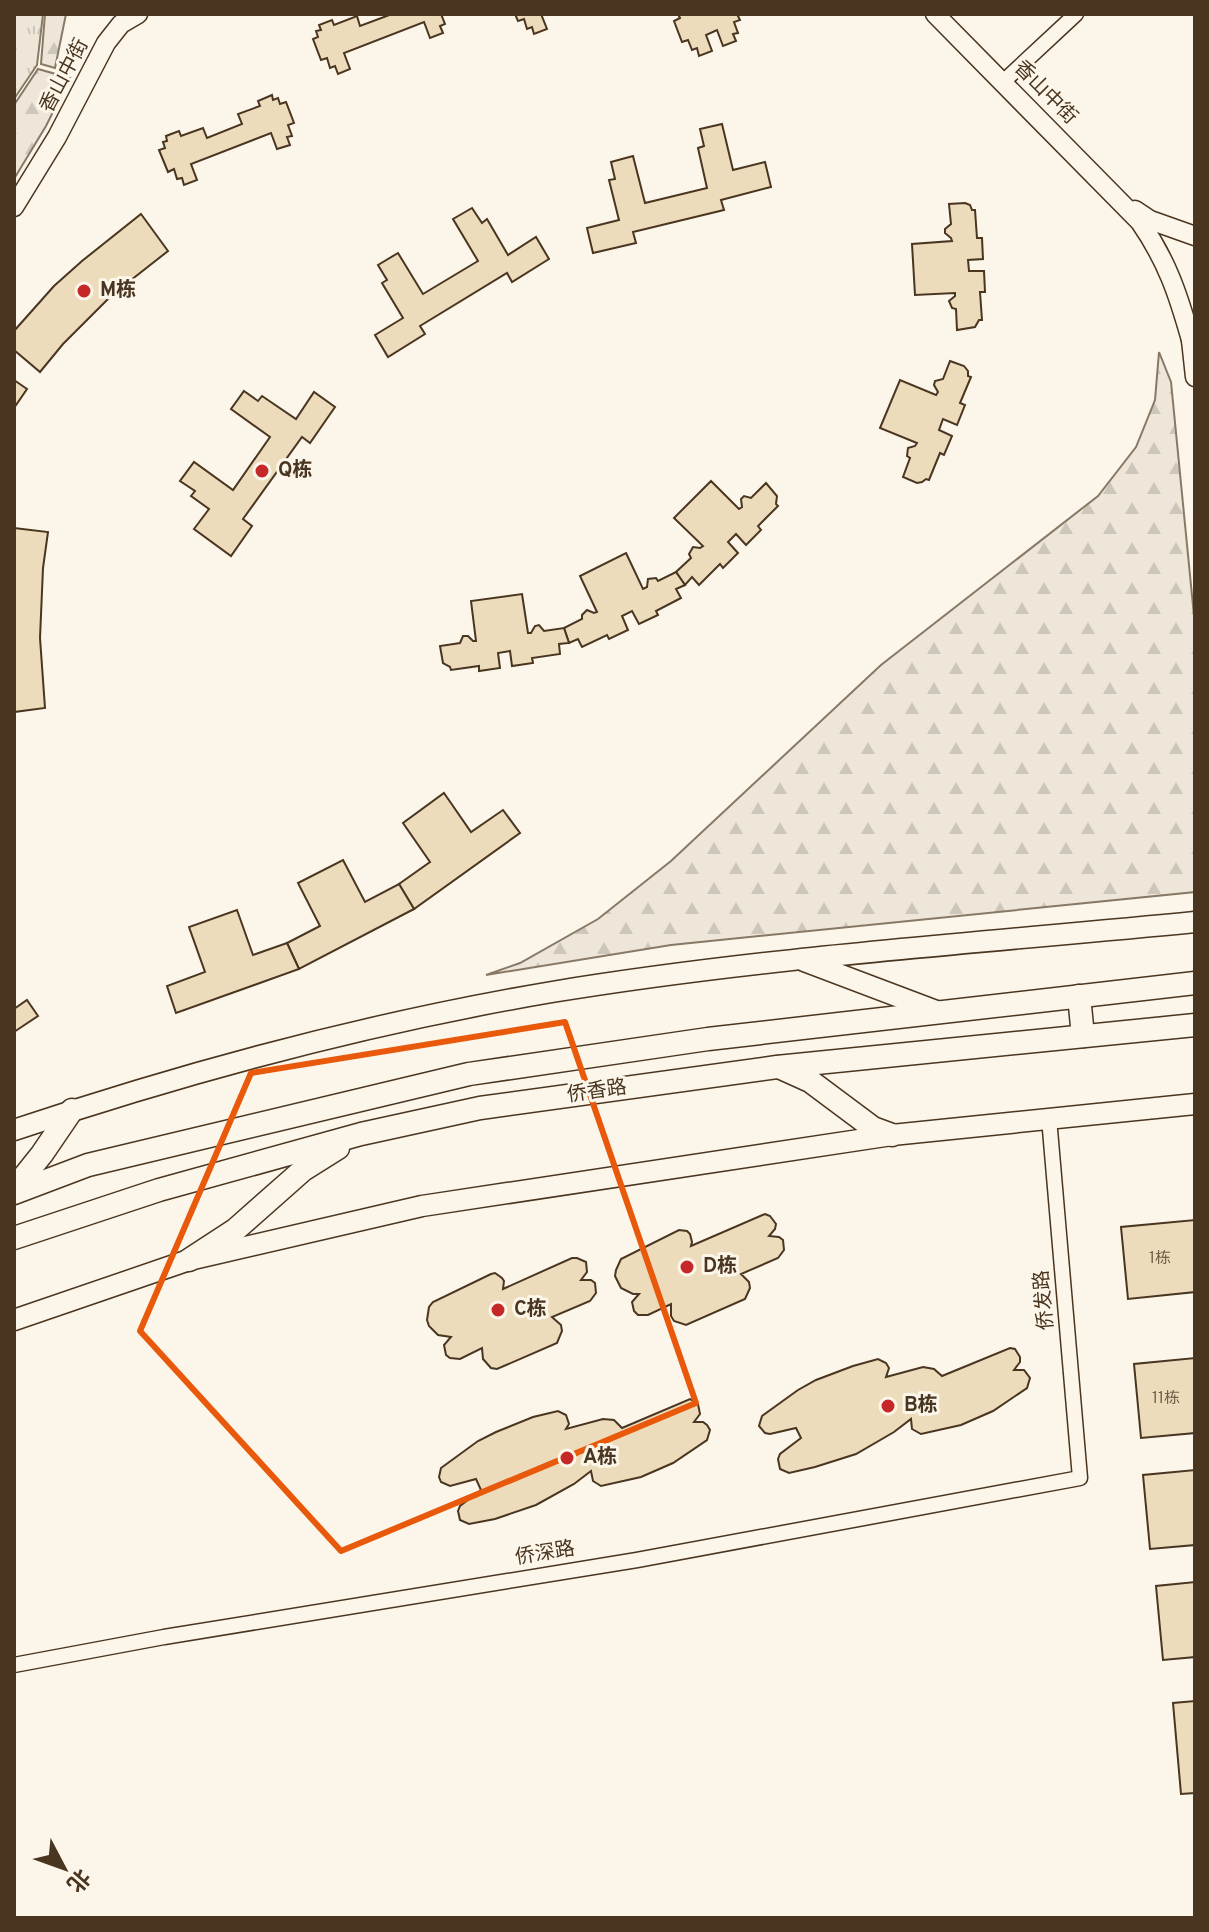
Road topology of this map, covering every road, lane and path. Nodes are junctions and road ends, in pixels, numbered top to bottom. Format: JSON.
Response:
{"nodes":[{"id":1,"x":138,"y":14,"type":"edge"},
{"id":2,"x":935,"y":14,"type":"edge"},
{"id":3,"x":1076,"y":14,"type":"edge"},
{"id":4,"x":118,"y":19,"type":"edge"},
{"id":5,"x":1003,"y":82,"type":"junction"},
{"id":6,"x":1123,"y":202,"type":"junction"},
{"id":7,"x":14,"y":207,"type":"edge"},
{"id":8,"x":1195,"y":236,"type":"edge"},
{"id":9,"x":1195,"y":312,"type":"edge"},
{"id":10,"x":1191,"y":340,"type":"junction"},
{"id":11,"x":1195,"y":377,"type":"edge"},
{"id":12,"x":1195,"y":922,"type":"edge"},
{"id":13,"x":800,"y":960,"type":"junction"},
{"id":14,"x":1195,"y":974,"type":"edge"},
{"id":15,"x":1195,"y":983,"type":"edge"},
{"id":16,"x":1167,"y":986,"type":"junction"},
{"id":17,"x":1079,"y":996,"type":"junction"},
{"id":18,"x":939,"y":1012,"type":"junction"},
{"id":19,"x":1195,"y":1025,"type":"edge"},
{"id":20,"x":1083,"y":1036,"type":"junction"},
{"id":21,"x":777,"y":1067,"type":"junction"},
{"id":22,"x":1195,"y":1104,"type":"edge"},
{"id":23,"x":72,"y":1110,"type":"junction"},
{"id":24,"x":1049,"y":1118,"type":"junction"},
{"id":25,"x":14,"y":1130,"type":"edge"},
{"id":26,"x":361,"y":1134,"type":"junction"},
{"id":27,"x":892,"y":1135,"type":"junction"},
{"id":28,"x":14,"y":1191,"type":"edge"},
{"id":29,"x":14,"y":1238,"type":"edge"},
{"id":30,"x":189,"y":1260,"type":"junction"},
{"id":31,"x":14,"y":1320,"type":"edge"},
{"id":32,"x":1080,"y":1478,"type":"joint"},
{"id":33,"x":14,"y":1665,"type":"edge"}],
"edges":[{"from":1,"to":4,"type":"street","name":"香山中街"},
{"from":2,"to":5,"type":"street","name":"香山中街"},
{"from":3,"to":5,"type":"street"},
{"from":4,"to":7,"type":"street","name":"香山中街"},
{"from":5,"to":6,"type":"street","name":"香山中街"},
{"from":6,"to":8,"type":"street","name":"香山中街"},
{"from":6,"to":10,"type":"street","name":"香山中街"},
{"from":9,"to":10,"type":"street"},
{"from":10,"to":11,"type":"street"},
{"from":12,"to":13,"type":"main road"},
{"from":13,"to":18,"type":"main road"},
{"from":13,"to":23,"type":"main road"},
{"from":14,"to":16,"type":"main road"},
{"from":15,"to":16,"type":"main road","name":"侨香路"},
{"from":16,"to":17,"type":"main road","name":"侨香路"},
{"from":17,"to":18,"type":"main road","name":"侨香路"},
{"from":17,"to":20,"type":"main road"},
{"from":18,"to":28,"type":"main road","name":"侨香路"},
{"from":19,"to":20,"type":"main road","name":"侨香路"},
{"from":20,"to":21,"type":"main road","name":"侨香路"},
{"from":21,"to":26,"type":"main road","name":"侨香路"},
{"from":21,"to":27,"type":"main road"},
{"from":22,"to":24,"type":"main road"},
{"from":23,"to":25,"type":"main road"},
{"from":23,"to":28,"type":"main road"},
{"from":24,"to":27,"type":"main road"},
{"from":24,"to":32,"type":"street","name":"侨发路"},
{"from":26,"to":29,"type":"main road","name":"侨香路"},
{"from":26,"to":30,"type":"main road"},
{"from":27,"to":30,"type":"main road"},
{"from":30,"to":31,"type":"main road"},
{"from":32,"to":33,"type":"street","name":"侨深路"}]}
